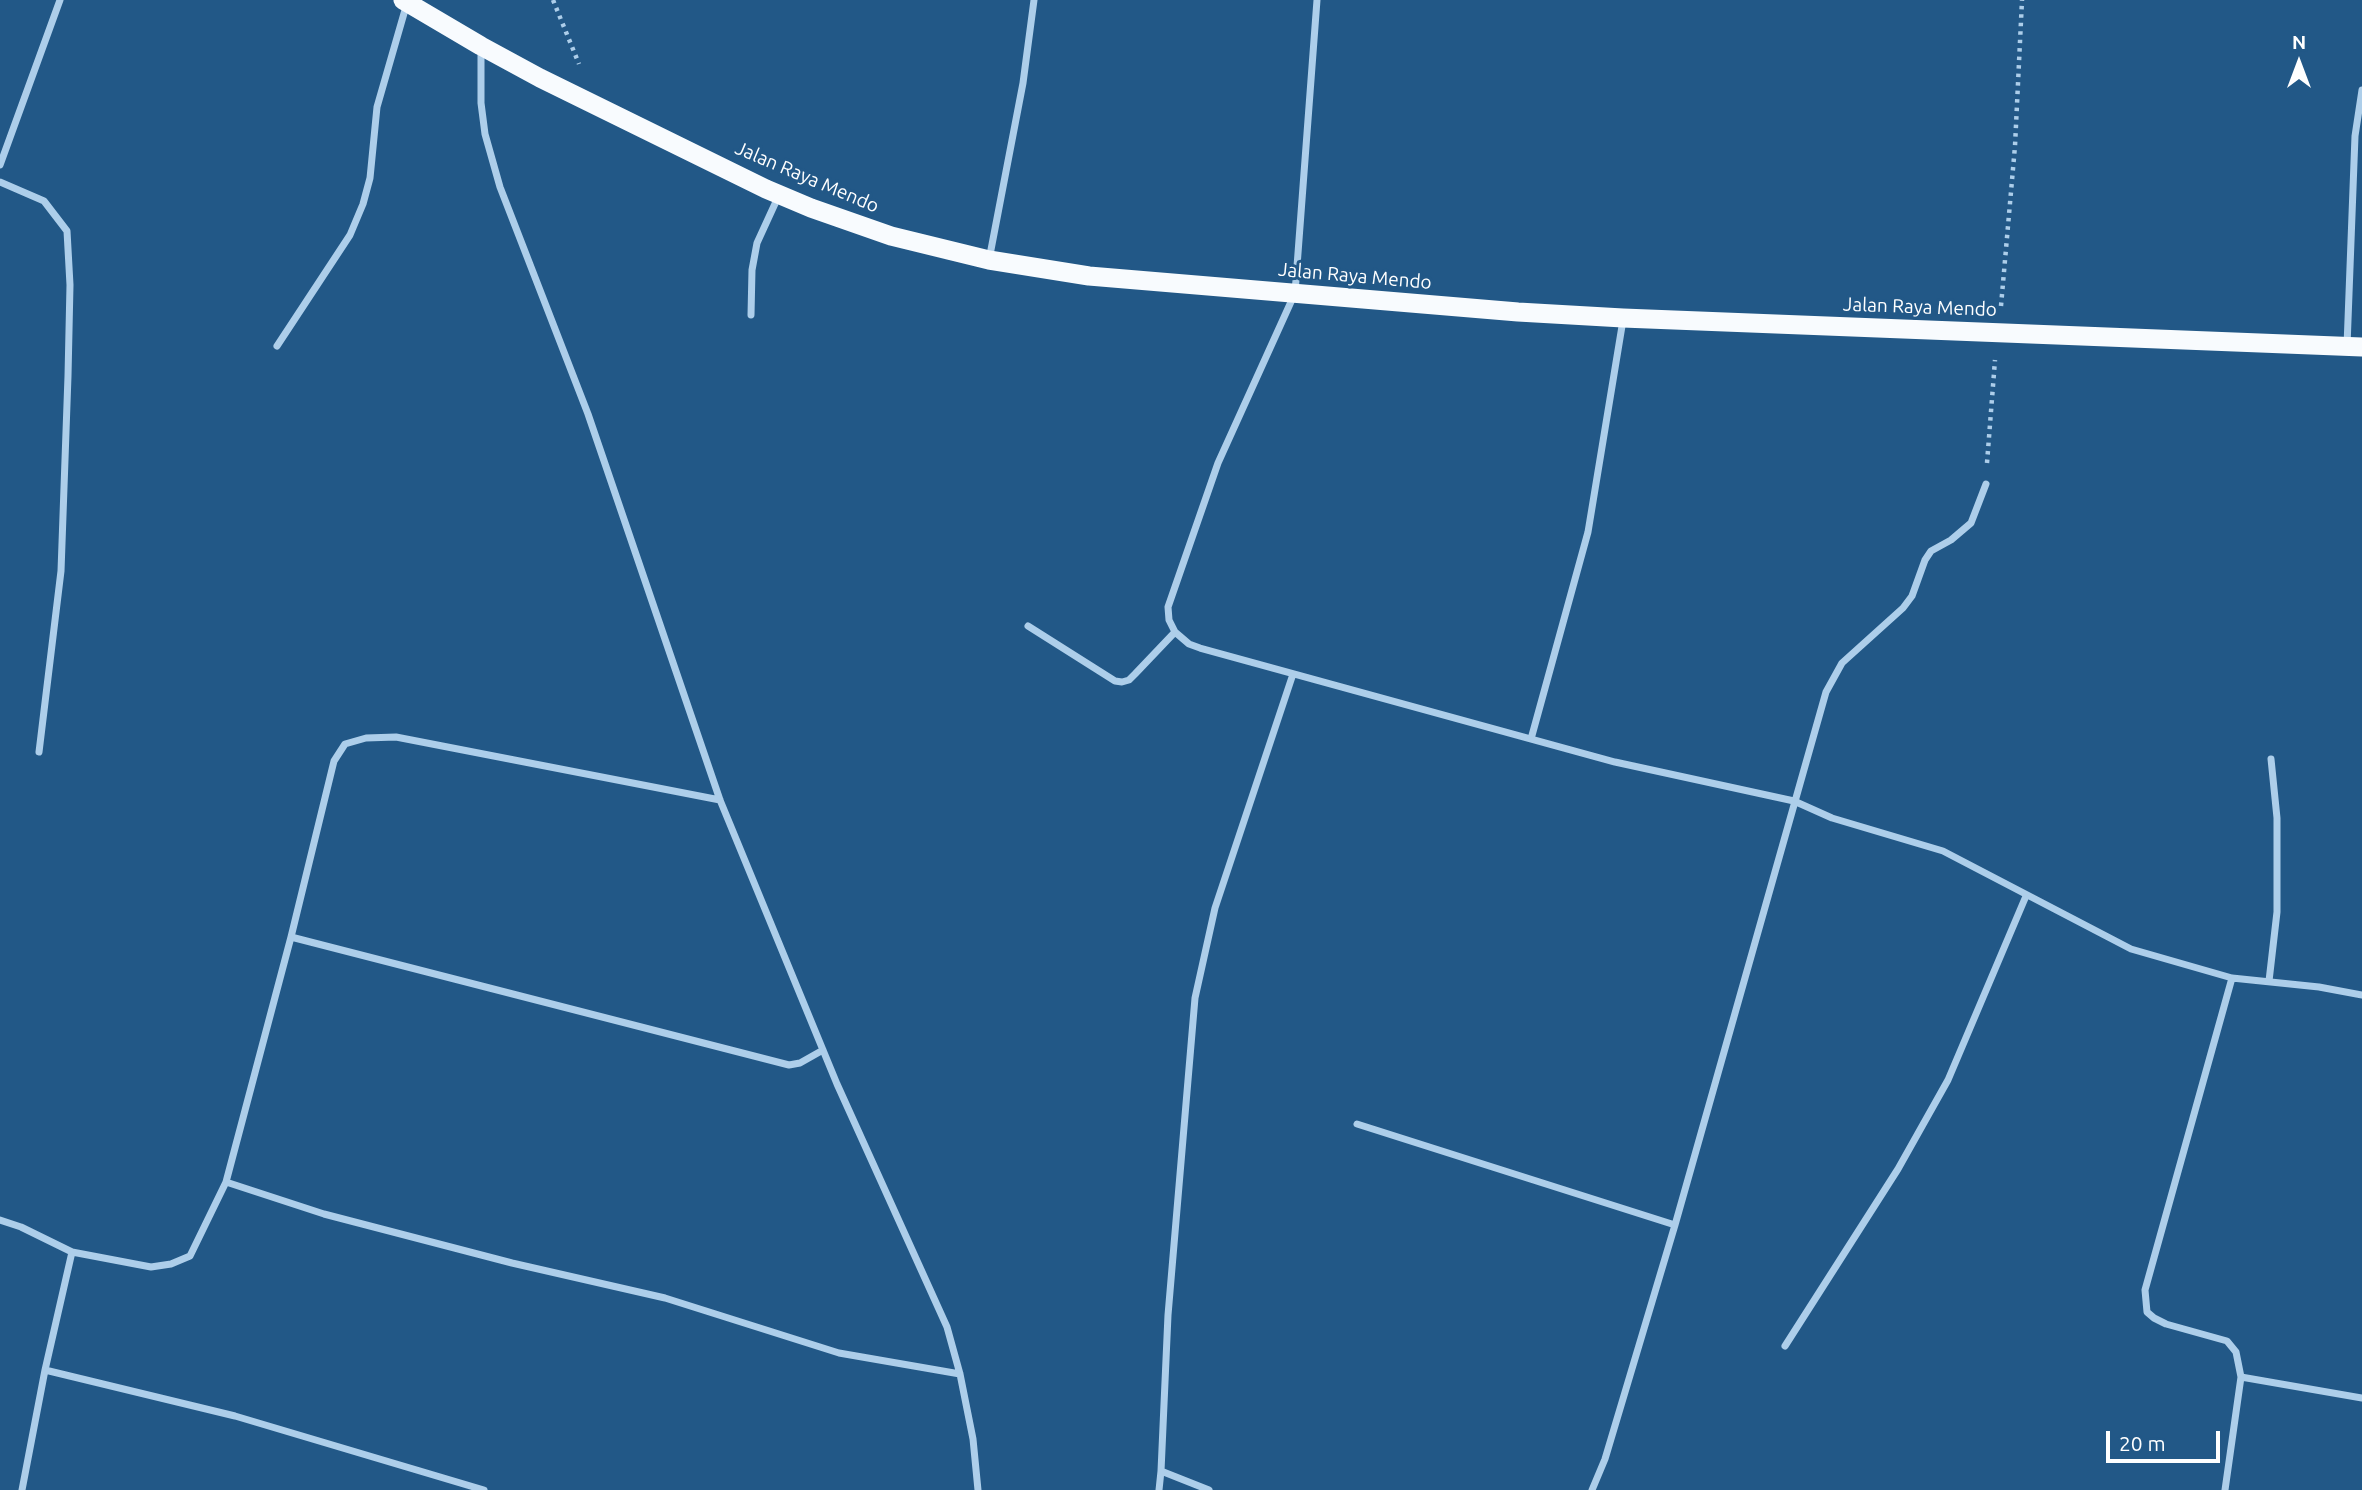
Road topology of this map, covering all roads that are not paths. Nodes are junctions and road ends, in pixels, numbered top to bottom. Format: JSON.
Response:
{"nodes":[{"id":1,"x":60,"y":0,"type":"edge"},
{"id":2,"x":1034,"y":0,"type":"edge"},
{"id":3,"x":1317,"y":0,"type":"edge"},
{"id":4,"x":405,"y":1,"type":"edge"},
{"id":5,"x":481,"y":46,"type":"junction"},
{"id":6,"x":2362,"y":90,"type":"edge"},
{"id":7,"x":0,"y":165,"type":"edge"},
{"id":8,"x":0,"y":181,"type":"edge"},
{"id":9,"x":780,"y":194,"type":"junction"},
{"id":10,"x":989,"y":260,"type":"junction"},
{"id":11,"x":1295,"y":293,"type":"junction"},
{"id":12,"x":751,"y":315,"type":"dead end"},
{"id":13,"x":1623,"y":318,"type":"junction"},
{"id":14,"x":277,"y":346,"type":"dead end"},
{"id":15,"x":2355,"y":347,"type":"edge"},
{"id":16,"x":1986,"y":484,"type":"road end"},
{"id":17,"x":1028,"y":626,"type":"dead end"},
{"id":18,"x":1175,"y":632,"type":"junction"},
{"id":19,"x":1293,"y":674,"type":"junction"},
{"id":20,"x":1531,"y":739,"type":"junction"},
{"id":21,"x":39,"y":752,"type":"dead end"},
{"id":22,"x":2271,"y":759,"type":"dead end"},
{"id":23,"x":720,"y":800,"type":"junction"},
{"id":24,"x":1794,"y":801,"type":"junction"},
{"id":25,"x":2026,"y":896,"type":"junction"},
{"id":26,"x":291,"y":937,"type":"junction"},
{"id":27,"x":2232,"y":978,"type":"junction"},
{"id":28,"x":2269,"y":981,"type":"junction"},
{"id":29,"x":2362,"y":995,"type":"edge"},
{"id":30,"x":823,"y":1049,"type":"junction"},
{"id":31,"x":1357,"y":1124,"type":"dead end"},
{"id":32,"x":226,"y":1182,"type":"junction"},
{"id":33,"x":0,"y":1220,"type":"edge"},
{"id":34,"x":1675,"y":1225,"type":"junction"},
{"id":35,"x":72,"y":1252,"type":"junction"},
{"id":36,"x":1785,"y":1346,"type":"dead end"},
{"id":37,"x":45,"y":1370,"type":"junction"},
{"id":38,"x":960,"y":1374,"type":"junction"},
{"id":39,"x":2241,"y":1377,"type":"junction"},
{"id":40,"x":2362,"y":1398,"type":"edge"},
{"id":41,"x":1161,"y":1471,"type":"junction"},
{"id":42,"x":22,"y":1490,"type":"edge"},
{"id":43,"x":484,"y":1490,"type":"edge"},
{"id":44,"x":978,"y":1490,"type":"edge"},
{"id":45,"x":1159,"y":1490,"type":"edge"},
{"id":46,"x":1209,"y":1490,"type":"edge"},
{"id":47,"x":1592,"y":1490,"type":"edge"},
{"id":48,"x":2225,"y":1490,"type":"edge"}],
"edges":[{"from":1,"to":7,"type":"street"},
{"from":2,"to":10,"type":"street"},
{"from":3,"to":11,"type":"street"},
{"from":4,"to":5,"type":"highway","name":"Jalan Raya Mendo"},
{"from":4,"to":14,"type":"street"},
{"from":5,"to":9,"type":"highway","name":"Jalan Raya Mendo"},
{"from":5,"to":23,"type":"street"},
{"from":6,"to":15,"type":"street"},
{"from":8,"to":21,"type":"street"},
{"from":9,"to":10,"type":"highway","name":"Jalan Raya Mendo"},
{"from":9,"to":12,"type":"street"},
{"from":10,"to":11,"type":"highway","name":"Jalan Raya Mendo"},
{"from":11,"to":13,"type":"highway","name":"Jalan Raya Mendo"},
{"from":11,"to":18,"type":"street"},
{"from":13,"to":15,"type":"highway","name":"Jalan Raya Mendo"},
{"from":13,"to":20,"type":"street"},
{"from":16,"to":24,"type":"street"},
{"from":17,"to":18,"type":"street"},
{"from":18,"to":19,"type":"street"},
{"from":19,"to":20,"type":"street"},
{"from":19,"to":41,"type":"street"},
{"from":20,"to":24,"type":"street"},
{"from":22,"to":28,"type":"street"},
{"from":23,"to":26,"type":"street"},
{"from":23,"to":30,"type":"street"},
{"from":24,"to":25,"type":"street"},
{"from":24,"to":34,"type":"street"},
{"from":25,"to":27,"type":"street"},
{"from":25,"to":36,"type":"street"},
{"from":26,"to":30,"type":"street"},
{"from":26,"to":32,"type":"street"},
{"from":27,"to":28,"type":"street"},
{"from":27,"to":39,"type":"street"},
{"from":28,"to":29,"type":"street"},
{"from":30,"to":38,"type":"street"},
{"from":31,"to":34,"type":"street"},
{"from":32,"to":35,"type":"street"},
{"from":32,"to":38,"type":"street"},
{"from":33,"to":35,"type":"street"},
{"from":34,"to":47,"type":"street"},
{"from":35,"to":37,"type":"street"},
{"from":37,"to":42,"type":"street"},
{"from":37,"to":43,"type":"street"},
{"from":38,"to":44,"type":"street"},
{"from":39,"to":40,"type":"street"},
{"from":39,"to":48,"type":"street"},
{"from":41,"to":45,"type":"street"},
{"from":41,"to":46,"type":"street"}]}
